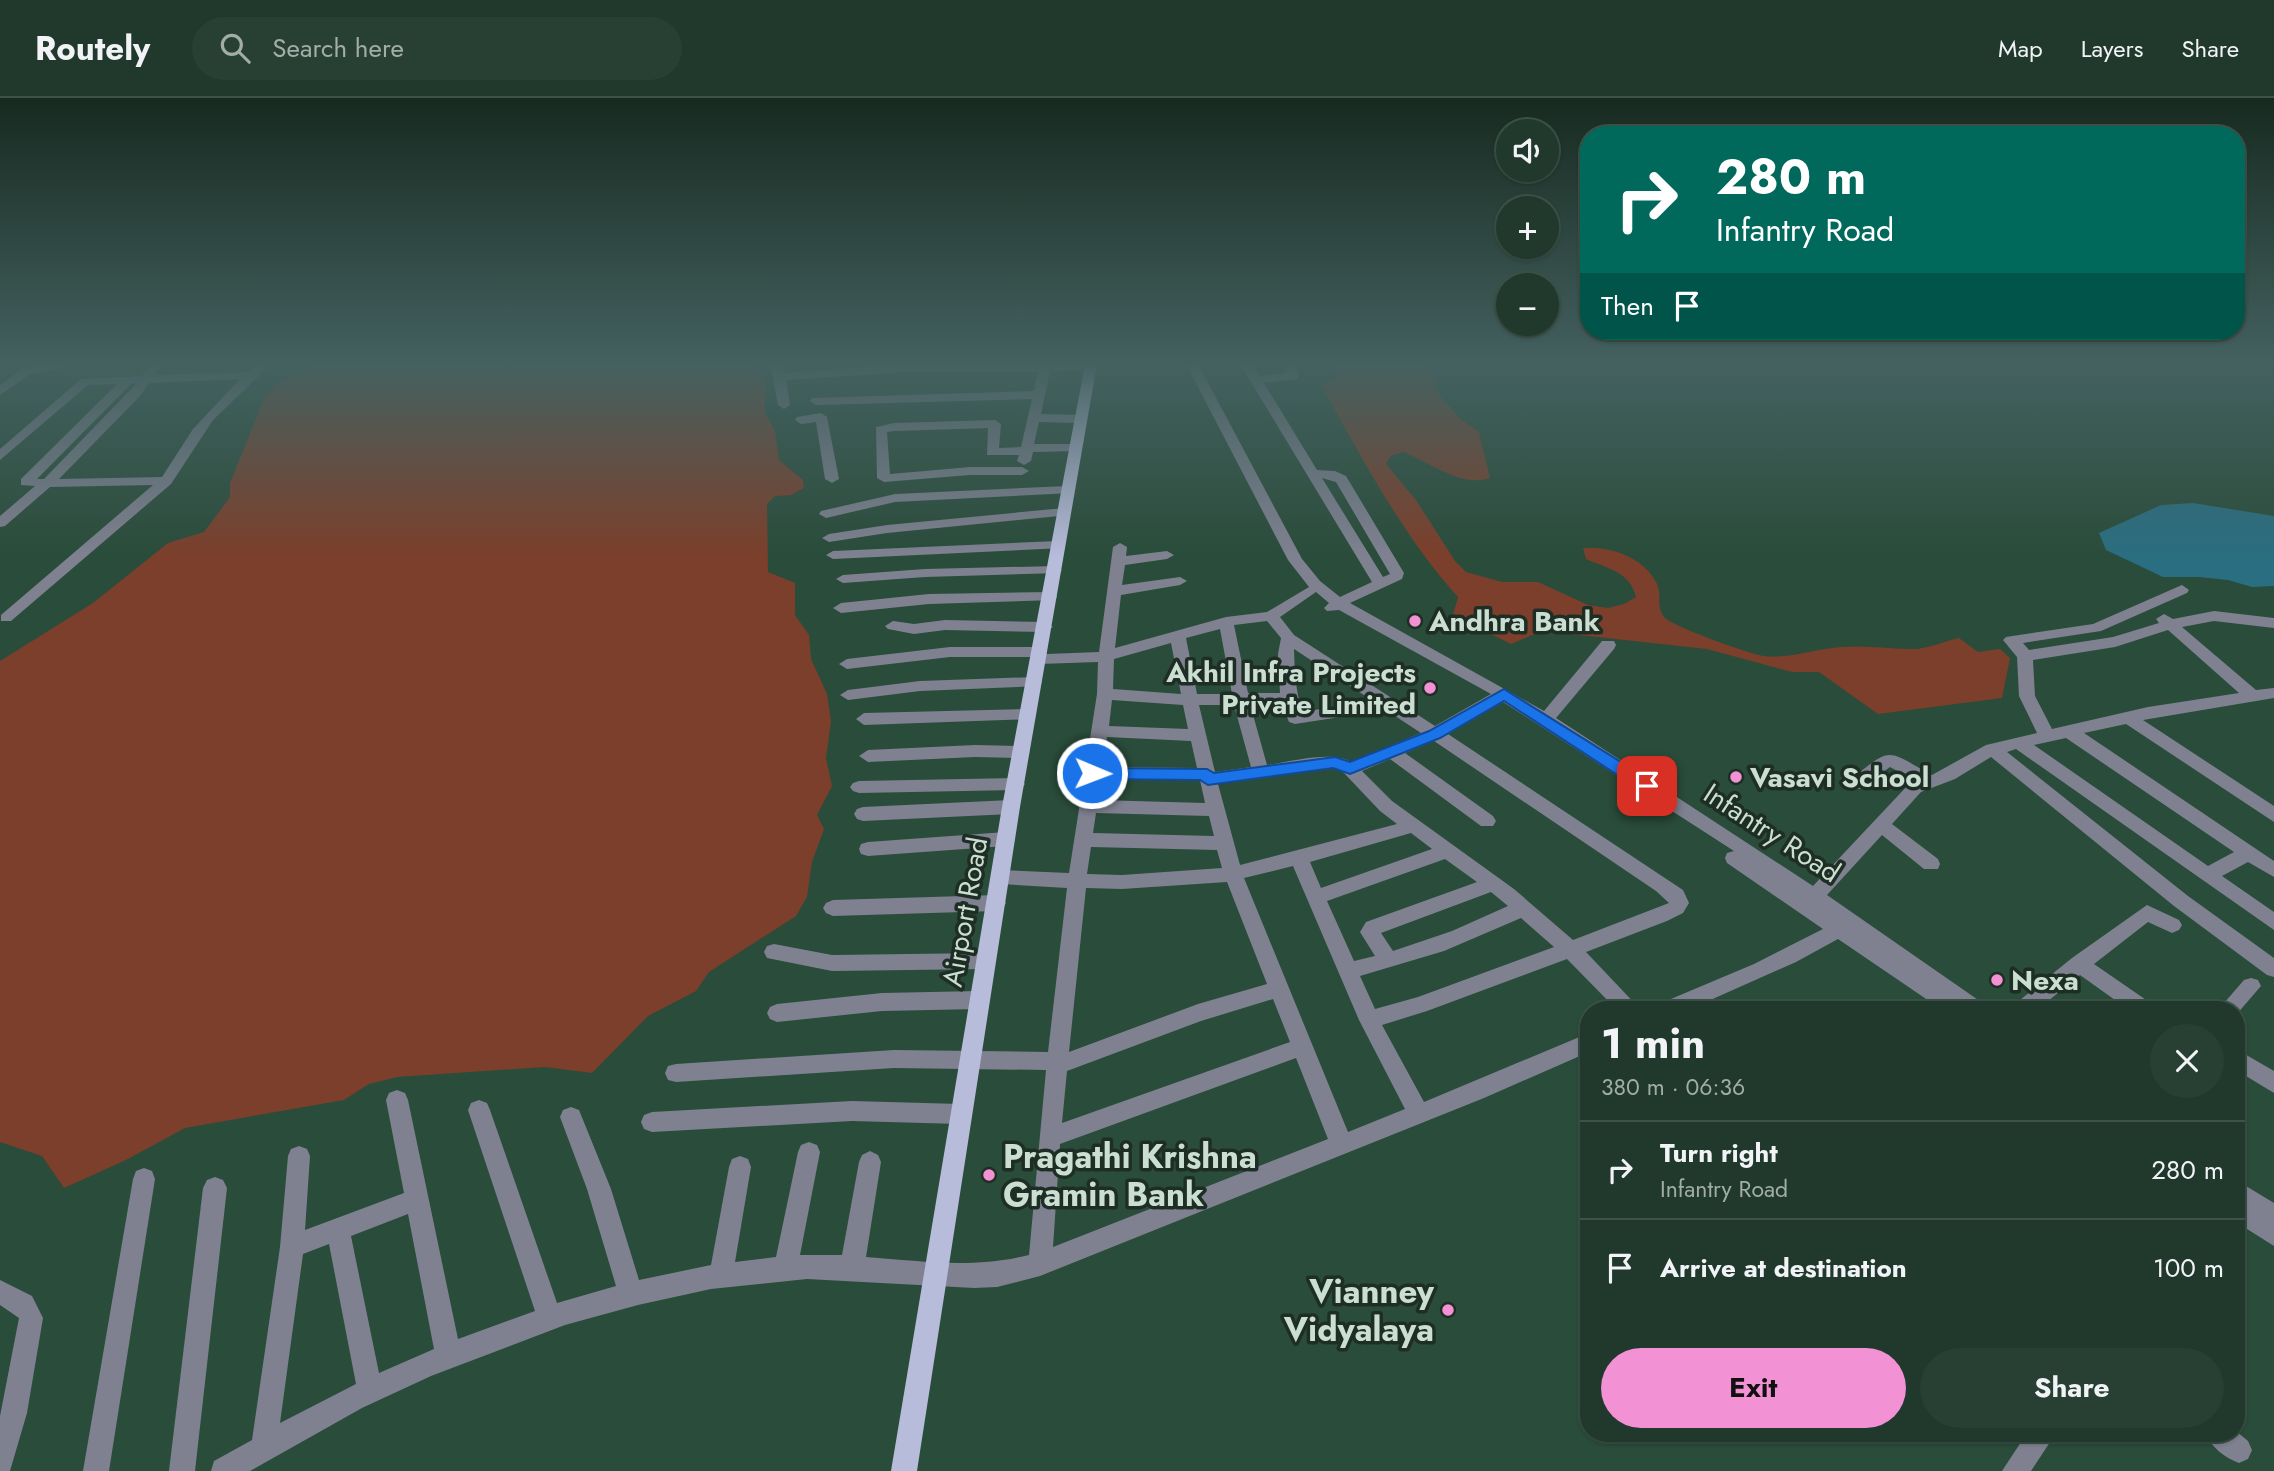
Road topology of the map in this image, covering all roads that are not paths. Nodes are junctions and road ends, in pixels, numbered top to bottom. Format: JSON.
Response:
{"nodes":[{"id":1,"x":31,"y":428,"type":"edge"},
{"id":2,"x":80,"y":428,"type":"edge"},
{"id":3,"x":101,"y":428,"type":"edge"},
{"id":4,"x":198,"y":428,"type":"edge"},
{"id":5,"x":823,"y":428,"type":"edge"},
{"id":6,"x":883,"y":428,"type":"edge"},
{"id":7,"x":995,"y":428,"type":"edge"},
{"id":8,"x":1031,"y":428,"type":"edge"},
{"id":9,"x":1079,"y":428,"type":"edge"},
{"id":10,"x":1216,"y":428,"type":"edge"},
{"id":11,"x":1226,"y":428,"type":"edge"},
{"id":12,"x":1286,"y":428,"type":"edge"},
{"id":13,"x":1075,"y":447,"type":"junction"},
{"id":14,"x":1026,"y":449,"type":"junction"},
{"id":15,"x":0,"y":456,"type":"edge"},
{"id":16,"x":1021,"y":471,"type":"junction"},
{"id":17,"x":1314,"y":474,"type":"junction"},
{"id":18,"x":884,"y":478,"type":"junction"},
{"id":19,"x":832,"y":479,"type":"dead end"},
{"id":20,"x":166,"y":481,"type":"junction"},
{"id":21,"x":47,"y":483,"type":"junction"},
{"id":22,"x":1067,"y":490,"type":"junction"},
{"id":23,"x":1017,"y":492,"type":"junction"},
{"id":24,"x":881,"y":500,"type":"junction"},
{"id":25,"x":1064,"y":512,"type":"junction"},
{"id":26,"x":826,"y":514,"type":"dead end"},
{"id":27,"x":0,"y":523,"type":"edge"},
{"id":28,"x":829,"y":538,"type":"dead end"},
{"id":29,"x":1058,"y":545,"type":"junction"},
{"id":30,"x":833,"y":555,"type":"dead end"},
{"id":31,"x":1167,"y":555,"type":"dead end"},
{"id":32,"x":1055,"y":570,"type":"junction"},
{"id":33,"x":843,"y":579,"type":"dead end"},
{"id":34,"x":1180,"y":581,"type":"dead end"},
{"id":35,"x":1380,"y":584,"type":"junction"},
{"id":36,"x":2182,"y":590,"type":"dead end"},
{"id":37,"x":1116,"y":591,"type":"junction"},
{"id":38,"x":1309,"y":591,"type":"junction"},
{"id":39,"x":1050,"y":597,"type":"junction"},
{"id":40,"x":1335,"y":606,"type":"junction"},
{"id":41,"x":841,"y":608,"type":"dead end"},
{"id":42,"x":2146,"y":608,"type":"junction"},
{"id":43,"x":1271,"y":616,"type":"junction"},
{"id":44,"x":6,"y":618,"type":"dead end"},
{"id":45,"x":1226,"y":622,"type":"junction"},
{"id":46,"x":2274,"y":623,"type":"edge"},
{"id":47,"x":2171,"y":624,"type":"junction"},
{"id":48,"x":893,"y":626,"type":"dead end"},
{"id":49,"x":1045,"y":627,"type":"junction"},
{"id":50,"x":1178,"y":636,"type":"junction"},
{"id":51,"x":1289,"y":638,"type":"junction"},
{"id":52,"x":1608,"y":645,"type":"dead end"},
{"id":53,"x":1040,"y":655,"type":"junction"},
{"id":54,"x":1106,"y":655,"type":"junction"},
{"id":55,"x":2025,"y":656,"type":"junction"},
{"id":56,"x":847,"y":664,"type":"dead end"},
{"id":57,"x":1034,"y":682,"type":"junction"},
{"id":58,"x":2274,"y":693,"type":"edge"},
{"id":59,"x":1105,"y":694,"type":"junction"},
{"id":60,"x":848,"y":695,"type":"dead end"},
{"id":61,"x":1500,"y":697,"type":"junction"},
{"id":62,"x":1289,"y":698,"type":"junction"},
{"id":63,"x":2253,"y":698,"type":"junction"},
{"id":64,"x":1190,"y":700,"type":"junction"},
{"id":65,"x":1241,"y":700,"type":"junction"},
{"id":66,"x":1388,"y":704,"type":"junction"},
{"id":67,"x":1028,"y":715,"type":"junction"},
{"id":68,"x":2129,"y":718,"type":"junction"},
{"id":69,"x":864,"y":719,"type":"dead end"},
{"id":70,"x":1546,"y":719,"type":"junction"},
{"id":71,"x":1098,"y":732,"type":"junction"},
{"id":72,"x":2070,"y":732,"type":"junction"},
{"id":73,"x":1435,"y":734,"type":"junction"},
{"id":74,"x":1197,"y":735,"type":"junction"},
{"id":75,"x":2048,"y":737,"type":"junction"},
{"id":76,"x":2020,"y":744,"type":"junction"},
{"id":77,"x":1993,"y":749,"type":"junction"},
{"id":78,"x":1021,"y":752,"type":"junction"},
{"id":79,"x":1392,"y":752,"type":"junction"},
{"id":80,"x":868,"y":756,"type":"dead end"},
{"id":81,"x":1350,"y":769,"type":"junction"},
{"id":82,"x":1092,"y":773,"type":"junction"},
{"id":83,"x":1261,"y":774,"type":"junction"},
{"id":84,"x":1207,"y":777,"type":"junction"},
{"id":85,"x":1932,"y":782,"type":"junction"},
{"id":86,"x":1016,"y":784,"type":"junction"},
{"id":87,"x":1854,"y":785,"type":"dead end"},
{"id":88,"x":859,"y":787,"type":"dead end"},
{"id":89,"x":1087,"y":806,"type":"junction"},
{"id":90,"x":1011,"y":807,"type":"junction"},
{"id":91,"x":1216,"y":810,"type":"junction"},
{"id":92,"x":863,"y":814,"type":"dead end"},
{"id":93,"x":2274,"y":815,"type":"edge"},
{"id":94,"x":1487,"y":821,"type":"dead end"},
{"id":95,"x":1881,"y":825,"type":"junction"},
{"id":96,"x":1413,"y":826,"type":"junction"},
{"id":97,"x":1006,"y":839,"type":"junction"},
{"id":98,"x":1083,"y":840,"type":"junction"},
{"id":99,"x":1225,"y":843,"type":"junction"},
{"id":100,"x":868,"y":849,"type":"dead end"},
{"id":101,"x":1447,"y":851,"type":"junction"},
{"id":102,"x":2249,"y":853,"type":"junction"},
{"id":103,"x":1300,"y":858,"type":"junction"},
{"id":104,"x":1931,"y":864,"type":"dead end"},
{"id":105,"x":2274,"y":870,"type":"edge"},
{"id":106,"x":1233,"y":874,"type":"junction"},
{"id":107,"x":2207,"y":875,"type":"junction"},
{"id":108,"x":1000,"y":877,"type":"junction"},
{"id":109,"x":1077,"y":881,"type":"junction"},
{"id":110,"x":1493,"y":884,"type":"junction"},
{"id":111,"x":1316,"y":897,"type":"junction"},
{"id":112,"x":1814,"y":897,"type":"junction"},
{"id":113,"x":996,"y":903,"type":"junction"},
{"id":114,"x":833,"y":908,"type":"dead end"},
{"id":115,"x":1523,"y":908,"type":"junction"},
{"id":116,"x":2274,"y":922,"type":"edge"},
{"id":117,"x":1842,"y":924,"type":"junction"},
{"id":118,"x":2172,"y":925,"type":"dead end"},
{"id":119,"x":1569,"y":948,"type":"junction"},
{"id":120,"x":774,"y":952,"type":"dead end"},
{"id":121,"x":986,"y":961,"type":"junction"},
{"id":122,"x":1389,"y":961,"type":"junction"},
{"id":123,"x":2079,"y":964,"type":"junction"},
{"id":124,"x":2274,"y":969,"type":"edge"},
{"id":125,"x":1348,"y":971,"type":"junction"},
{"id":126,"x":2251,"y":986,"type":"dead end"},
{"id":127,"x":1277,"y":989,"type":"junction"},
{"id":128,"x":979,"y":1000,"type":"junction"},
{"id":129,"x":1622,"y":1001,"type":"edge"},
{"id":130,"x":1687,"y":1001,"type":"edge"},
{"id":131,"x":1941,"y":1001,"type":"edge"},
{"id":132,"x":1963,"y":1001,"type":"edge"},
{"id":133,"x":2033,"y":1001,"type":"edge"},
{"id":134,"x":2132,"y":1001,"type":"edge"},
{"id":135,"x":2237,"y":1001,"type":"edge"},
{"id":136,"x":777,"y":1013,"type":"dead end"},
{"id":137,"x":1369,"y":1020,"type":"junction"},
{"id":138,"x":1580,"y":1046,"type":"edge"},
{"id":139,"x":1301,"y":1047,"type":"junction"},
{"id":140,"x":970,"y":1058,"type":"junction"},
{"id":141,"x":1055,"y":1063,"type":"junction"},
{"id":142,"x":2245,"y":1064,"type":"edge"},
{"id":143,"x":676,"y":1073,"type":"dead end"},
{"id":144,"x":2274,"y":1083,"type":"edge"},
{"id":145,"x":397,"y":1100,"type":"dead end"},
{"id":146,"x":479,"y":1110,"type":"dead end"},
{"id":147,"x":1418,"y":1113,"type":"junction"},
{"id":148,"x":961,"y":1114,"type":"junction"},
{"id":149,"x":570,"y":1117,"type":"dead end"},
{"id":150,"x":652,"y":1122,"type":"dead end"},
{"id":151,"x":1049,"y":1138,"type":"junction"},
{"id":152,"x":1341,"y":1143,"type":"junction"},
{"id":153,"x":809,"y":1152,"type":"dead end"},
{"id":154,"x":299,"y":1156,"type":"dead end"},
{"id":155,"x":870,"y":1162,"type":"dead end"},
{"id":156,"x":740,"y":1167,"type":"dead end"},
{"id":157,"x":144,"y":1179,"type":"dead end"},
{"id":158,"x":215,"y":1188,"type":"dead end"},
{"id":159,"x":2245,"y":1197,"type":"edge"},
{"id":160,"x":417,"y":1199,"type":"junction"},
{"id":161,"x":2245,"y":1214,"type":"edge"},
{"id":162,"x":2274,"y":1217,"type":"edge"},
{"id":163,"x":338,"y":1231,"type":"junction"},
{"id":164,"x":2274,"y":1234,"type":"edge"},
{"id":165,"x":292,"y":1247,"type":"junction"},
{"id":166,"x":1040,"y":1264,"type":"junction"},
{"id":167,"x":786,"y":1267,"type":"junction"},
{"id":168,"x":852,"y":1269,"type":"junction"},
{"id":169,"x":721,"y":1275,"type":"junction"},
{"id":170,"x":936,"y":1276,"type":"junction"},
{"id":171,"x":631,"y":1294,"type":"junction"},
{"id":172,"x":1,"y":1296,"type":"edge"},
{"id":173,"x":550,"y":1319,"type":"junction"},
{"id":174,"x":448,"y":1354,"type":"junction"},
{"id":175,"x":370,"y":1392,"type":"junction"},
{"id":176,"x":2036,"y":1442,"type":"edge"},
{"id":177,"x":2229,"y":1442,"type":"edge"},
{"id":178,"x":264,"y":1447,"type":"junction"},
{"id":179,"x":2239,"y":1450,"type":"dead end"},
{"id":180,"x":0,"y":1463,"type":"edge"},
{"id":181,"x":96,"y":1471,"type":"edge"},
{"id":182,"x":182,"y":1471,"type":"edge"},
{"id":183,"x":224,"y":1471,"type":"edge"},
{"id":184,"x":904,"y":1471,"type":"edge"},
{"id":185,"x":2015,"y":1471,"type":"edge"}],
"edges":[{"from":1,"to":15,"type":"street"},
{"from":2,"to":21,"type":"street"},
{"from":3,"to":21,"type":"street"},
{"from":4,"to":20,"type":"street"},
{"from":5,"to":19,"type":"street"},
{"from":6,"to":18,"type":"street"},
{"from":7,"to":14,"type":"street"},
{"from":8,"to":14,"type":"street"},
{"from":9,"to":13,"type":"main road","name":"Airport Road"},
{"from":10,"to":38,"type":"street","name":"Infantry Road"},
{"from":11,"to":40,"type":"street","name":"Infantry Road"},
{"from":12,"to":17,"type":"street"},
{"from":13,"to":14,"type":"street"},
{"from":13,"to":22,"type":"main road","name":"Airport Road"},
{"from":14,"to":16,"type":"street"},
{"from":16,"to":18,"type":"street"},
{"from":16,"to":23,"type":"street"},
{"from":17,"to":35,"type":"street"},
{"from":17,"to":35,"type":"street"},
{"from":18,"to":24,"type":"street"},
{"from":20,"to":21,"type":"street"},
{"from":20,"to":44,"type":"street"},
{"from":21,"to":27,"type":"street"},
{"from":22,"to":23,"type":"street"},
{"from":22,"to":25,"type":"main road","name":"Airport Road"},
{"from":23,"to":24,"type":"street"},
{"from":24,"to":26,"type":"street"},
{"from":25,"to":28,"type":"street"},
{"from":25,"to":29,"type":"main road","name":"Airport Road"},
{"from":29,"to":30,"type":"street"},
{"from":29,"to":32,"type":"main road","name":"Airport Road"},
{"from":31,"to":37,"type":"street"},
{"from":32,"to":33,"type":"street"},
{"from":32,"to":39,"type":"main road","name":"Airport Road"},
{"from":34,"to":37,"type":"street"},
{"from":35,"to":40,"type":"street"},
{"from":36,"to":42,"type":"street"},
{"from":37,"to":54,"type":"street"},
{"from":38,"to":40,"type":"street","name":"Infantry Road"},
{"from":38,"to":43,"type":"street"},
{"from":39,"to":41,"type":"street"},
{"from":39,"to":49,"type":"main road","name":"Airport Road"},
{"from":40,"to":61,"type":"street","name":"Infantry Road"},
{"from":42,"to":47,"type":"street"},
{"from":42,"to":55,"type":"street"},
{"from":43,"to":45,"type":"street"},
{"from":43,"to":51,"type":"street"},
{"from":45,"to":50,"type":"street"},
{"from":45,"to":65,"type":"street"},
{"from":46,"to":47,"type":"street"},
{"from":47,"to":55,"type":"street"},
{"from":47,"to":63,"type":"street"},
{"from":48,"to":49,"type":"street"},
{"from":49,"to":53,"type":"main road","name":"Airport Road"},
{"from":50,"to":54,"type":"street"},
{"from":50,"to":64,"type":"street"},
{"from":51,"to":62,"type":"street"},
{"from":51,"to":66,"type":"street"},
{"from":52,"to":70,"type":"street"},
{"from":53,"to":54,"type":"street"},
{"from":53,"to":56,"type":"street"},
{"from":53,"to":57,"type":"main road","name":"Airport Road"},
{"from":54,"to":59,"type":"street"},
{"from":55,"to":75,"type":"street"},
{"from":57,"to":60,"type":"street"},
{"from":57,"to":67,"type":"main road","name":"Airport Road"},
{"from":58,"to":63,"type":"street"},
{"from":59,"to":64,"type":"street"},
{"from":59,"to":71,"type":"street"},
{"from":61,"to":70,"type":"street","name":"Infantry Road"},
{"from":61,"to":73,"type":"street"},
{"from":61,"to":117,"type":"street","name":"Infantry Road"},
{"from":62,"to":65,"type":"street"},
{"from":62,"to":66,"type":"street"},
{"from":63,"to":68,"type":"street"},
{"from":64,"to":65,"type":"street"},
{"from":64,"to":74,"type":"street"},
{"from":65,"to":83,"type":"street"},
{"from":66,"to":73,"type":"street"},
{"from":67,"to":69,"type":"street"},
{"from":67,"to":78,"type":"main road","name":"Airport Road"},
{"from":68,"to":72,"type":"street"},
{"from":68,"to":93,"type":"street"},
{"from":70,"to":112,"type":"street","name":"Infantry Road"},
{"from":71,"to":74,"type":"street"},
{"from":71,"to":82,"type":"street"},
{"from":72,"to":75,"type":"street"},
{"from":72,"to":102,"type":"street"},
{"from":73,"to":79,"type":"street"},
{"from":73,"to":119,"type":"street"},
{"from":74,"to":84,"type":"street"},
{"from":75,"to":76,"type":"street"},
{"from":76,"to":77,"type":"street"},
{"from":76,"to":107,"type":"street"},
{"from":77,"to":85,"type":"street"},
{"from":77,"to":124,"type":"street"},
{"from":78,"to":80,"type":"street"},
{"from":78,"to":86,"type":"main road","name":"Airport Road"},
{"from":79,"to":81,"type":"street"},
{"from":79,"to":94,"type":"street"},
{"from":81,"to":83,"type":"street"},
{"from":81,"to":96,"type":"street"},
{"from":82,"to":84,"type":"street"},
{"from":82,"to":89,"type":"street"},
{"from":83,"to":84,"type":"street"},
{"from":84,"to":91,"type":"street"},
{"from":85,"to":87,"type":"street"},
{"from":85,"to":95,"type":"street"},
{"from":86,"to":88,"type":"street"},
{"from":86,"to":90,"type":"main road","name":"Airport Road"},
{"from":89,"to":91,"type":"street"},
{"from":89,"to":98,"type":"street"},
{"from":90,"to":92,"type":"street"},
{"from":90,"to":97,"type":"main road","name":"Airport Road"},
{"from":91,"to":99,"type":"street"},
{"from":95,"to":104,"type":"street"},
{"from":95,"to":112,"type":"street"},
{"from":96,"to":101,"type":"street"},
{"from":96,"to":103,"type":"street"},
{"from":97,"to":100,"type":"street"},
{"from":97,"to":108,"type":"main road","name":"Airport Road"},
{"from":98,"to":99,"type":"street"},
{"from":98,"to":109,"type":"street"},
{"from":99,"to":106,"type":"street"},
{"from":101,"to":110,"type":"street"},
{"from":101,"to":111,"type":"street"},
{"from":102,"to":105,"type":"street"},
{"from":102,"to":107,"type":"street"},
{"from":103,"to":106,"type":"street"},
{"from":103,"to":111,"type":"street"},
{"from":106,"to":109,"type":"street"},
{"from":106,"to":127,"type":"street"},
{"from":107,"to":116,"type":"street"},
{"from":108,"to":109,"type":"street"},
{"from":108,"to":113,"type":"main road","name":"Airport Road"},
{"from":109,"to":141,"type":"street"},
{"from":110,"to":115,"type":"street"},
{"from":110,"to":122,"type":"street"},
{"from":111,"to":125,"type":"street"},
{"from":112,"to":117,"type":"street","name":"Infantry Road"},
{"from":113,"to":114,"type":"street"},
{"from":113,"to":121,"type":"main road","name":"Airport Road"},
{"from":115,"to":119,"type":"street"},
{"from":115,"to":122,"type":"street"},
{"from":117,"to":130,"type":"street"},
{"from":117,"to":131,"type":"street","name":"Infantry Road"},
{"from":117,"to":132,"type":"street","name":"Infantry Road"},
{"from":118,"to":123,"type":"street"},
{"from":119,"to":129,"type":"street"},
{"from":119,"to":137,"type":"street"},
{"from":120,"to":121,"type":"street"},
{"from":121,"to":128,"type":"main road","name":"Airport Road"},
{"from":122,"to":125,"type":"street"},
{"from":123,"to":133,"type":"street"},
{"from":123,"to":134,"type":"street"},
{"from":125,"to":137,"type":"street"},
{"from":126,"to":135,"type":"street"},
{"from":127,"to":139,"type":"street"},
{"from":127,"to":141,"type":"street"},
{"from":128,"to":136,"type":"street"},
{"from":128,"to":140,"type":"main road","name":"Airport Road"},
{"from":137,"to":147,"type":"street"},
{"from":138,"to":147,"type":"street"},
{"from":139,"to":151,"type":"street"},
{"from":139,"to":152,"type":"street"},
{"from":140,"to":141,"type":"street"},
{"from":140,"to":143,"type":"street"},
{"from":140,"to":148,"type":"main road","name":"Airport Road"},
{"from":141,"to":151,"type":"street"},
{"from":142,"to":144,"type":"street"},
{"from":145,"to":160,"type":"street"},
{"from":146,"to":173,"type":"street"},
{"from":147,"to":152,"type":"street"},
{"from":148,"to":150,"type":"street"},
{"from":148,"to":170,"type":"main road","name":"Airport Road"},
{"from":149,"to":171,"type":"street"},
{"from":151,"to":166,"type":"street"},
{"from":152,"to":166,"type":"street"},
{"from":153,"to":167,"type":"street"},
{"from":154,"to":165,"type":"street"},
{"from":155,"to":168,"type":"street"},
{"from":156,"to":169,"type":"street"},
{"from":157,"to":181,"type":"street"},
{"from":158,"to":182,"type":"street"},
{"from":159,"to":162,"type":"street"},
{"from":160,"to":163,"type":"street"},
{"from":160,"to":174,"type":"street"},
{"from":161,"to":164,"type":"street"},
{"from":163,"to":165,"type":"street"},
{"from":163,"to":175,"type":"street"},
{"from":165,"to":178,"type":"street"},
{"from":166,"to":170,"type":"street"},
{"from":167,"to":168,"type":"street"},
{"from":167,"to":169,"type":"street"},
{"from":168,"to":170,"type":"street"},
{"from":169,"to":171,"type":"street"},
{"from":170,"to":184,"type":"main road","name":"Airport Road"},
{"from":171,"to":173,"type":"street"},
{"from":172,"to":180,"type":"street"},
{"from":173,"to":174,"type":"street"},
{"from":174,"to":175,"type":"street"},
{"from":175,"to":178,"type":"street"},
{"from":176,"to":185,"type":"street"},
{"from":177,"to":179,"type":"street"},
{"from":178,"to":183,"type":"street"}]}
